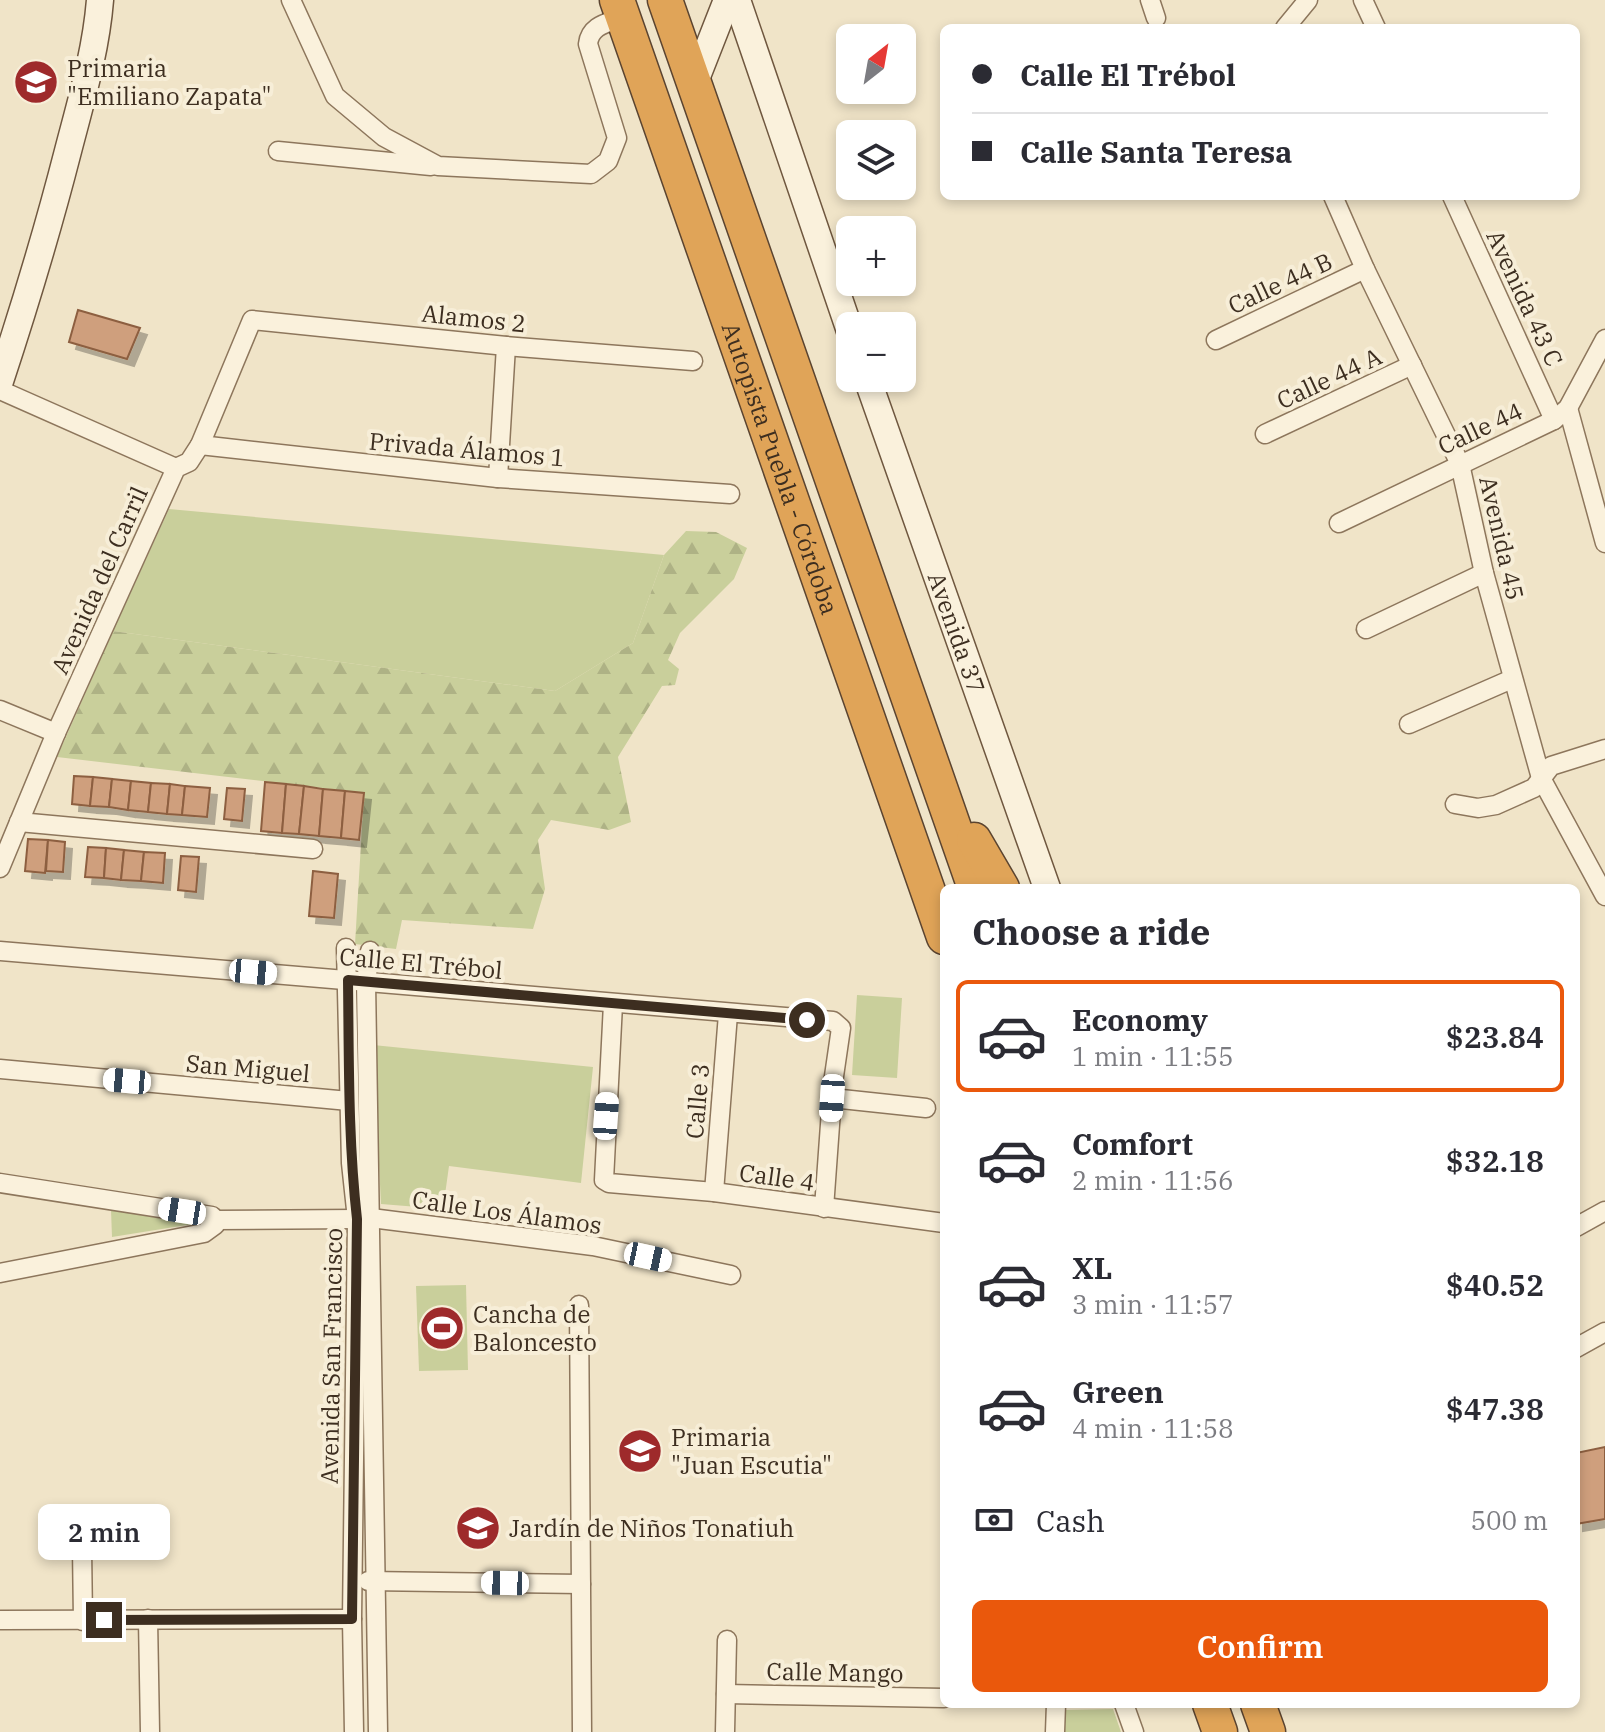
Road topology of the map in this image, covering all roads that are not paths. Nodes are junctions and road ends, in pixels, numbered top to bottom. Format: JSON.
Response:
{"nodes":[{"id":1,"x":100,"y":0,"type":"edge"},
{"id":2,"x":291,"y":0,"type":"edge"},
{"id":3,"x":665,"y":0,"type":"edge"},
{"id":4,"x":727,"y":0,"type":"edge"},
{"id":5,"x":737,"y":0,"type":"edge"},
{"id":6,"x":1150,"y":0,"type":"edge"},
{"id":7,"x":1308,"y":0,"type":"edge"},
{"id":8,"x":1363,"y":0,"type":"edge"},
{"id":9,"x":620,"y":9,"type":"edge"},
{"id":10,"x":1156,"y":18,"type":"dead end"},
{"id":11,"x":1288,"y":24,"type":"edge"},
{"id":12,"x":1374,"y":24,"type":"edge"},
{"id":13,"x":694,"y":84,"type":"junction"},
{"id":14,"x":278,"y":151,"type":"dead end"},
{"id":15,"x":438,"y":166,"type":"junction"},
{"id":16,"x":1335,"y":200,"type":"edge"},
{"id":17,"x":1454,"y":200,"type":"edge"},
{"id":18,"x":1365,"y":269,"type":"junction"},
{"id":19,"x":844,"y":312,"type":"edge"},
{"id":20,"x":252,"y":320,"type":"joint"},
{"id":21,"x":1605,"y":339,"type":"edge"},
{"id":22,"x":1216,"y":340,"type":"dead end"},
{"id":23,"x":506,"y":346,"type":"junction"},
{"id":24,"x":693,"y":361,"type":"dead end"},
{"id":25,"x":1412,"y":365,"type":"junction"},
{"id":26,"x":0,"y":381,"type":"edge"},
{"id":27,"x":0,"y":390,"type":"edge"},
{"id":28,"x":872,"y":392,"type":"edge"},
{"id":29,"x":1561,"y":414,"type":"junction"},
{"id":30,"x":1265,"y":434,"type":"dead end"},
{"id":31,"x":200,"y":445,"type":"junction"},
{"id":32,"x":1460,"y":464,"type":"junction"},
{"id":33,"x":176,"y":468,"type":"junction"},
{"id":34,"x":498,"y":478,"type":"junction"},
{"id":35,"x":730,"y":494,"type":"dead end"},
{"id":36,"x":1339,"y":523,"type":"dead end"},
{"id":37,"x":1605,"y":543,"type":"edge"},
{"id":38,"x":1484,"y":573,"type":"junction"},
{"id":39,"x":1366,"y":629,"type":"dead end"},
{"id":40,"x":1512,"y":679,"type":"junction"},
{"id":41,"x":0,"y":710,"type":"edge"},
{"id":42,"x":1409,"y":724,"type":"dead end"},
{"id":43,"x":56,"y":733,"type":"junction"},
{"id":44,"x":1605,"y":749,"type":"edge"},
{"id":45,"x":930,"y":763,"type":"junction"},
{"id":46,"x":1541,"y":778,"type":"junction"},
{"id":47,"x":1455,"y":804,"type":"dead end"},
{"id":48,"x":19,"y":822,"type":"junction"},
{"id":49,"x":313,"y":849,"type":"dead end"},
{"id":50,"x":0,"y":868,"type":"edge"},
{"id":51,"x":1600,"y":874,"type":"edge"},
{"id":52,"x":974,"y":884,"type":"edge"},
{"id":53,"x":1000,"y":884,"type":"edge"},
{"id":54,"x":1046,"y":884,"type":"edge"},
{"id":55,"x":1605,"y":896,"type":"edge"},
{"id":56,"x":940,"y":926,"type":"edge"},
{"id":57,"x":346,"y":948,"type":"dead end"},
{"id":58,"x":0,"y":951,"type":"edge"},
{"id":59,"x":370,"y":951,"type":"dead end"},
{"id":60,"x":357,"y":981,"type":"junction"},
{"id":61,"x":613,"y":1004,"type":"junction"},
{"id":62,"x":728,"y":1014,"type":"junction"},
{"id":63,"x":0,"y":1069,"type":"edge"},
{"id":64,"x":832,"y":1098,"type":"junction"},
{"id":65,"x":349,"y":1101,"type":"junction"},
{"id":66,"x":926,"y":1108,"type":"dead end"},
{"id":67,"x":360,"y":1163,"type":"junction"},
{"id":68,"x":0,"y":1183,"type":"edge"},
{"id":69,"x":714,"y":1192,"type":"junction"},
{"id":70,"x":824,"y":1208,"type":"junction"},
{"id":71,"x":1605,"y":1211,"type":"edge"},
{"id":72,"x":364,"y":1218,"type":"junction"},
{"id":73,"x":216,"y":1220,"type":"junction"},
{"id":74,"x":940,"y":1222,"type":"edge"},
{"id":75,"x":1580,"y":1225,"type":"edge"},
{"id":76,"x":0,"y":1273,"type":"edge"},
{"id":77,"x":731,"y":1275,"type":"dead end"},
{"id":78,"x":579,"y":1305,"type":"dead end"},
{"id":79,"x":1605,"y":1332,"type":"edge"},
{"id":80,"x":1580,"y":1346,"type":"edge"},
{"id":81,"x":82,"y":1547,"type":"dead end"},
{"id":82,"x":377,"y":1581,"type":"junction"},
{"id":83,"x":353,"y":1582,"type":"junction"},
{"id":84,"x":581,"y":1584,"type":"junction"},
{"id":85,"x":148,"y":1619,"type":"junction"},
{"id":86,"x":352,"y":1619,"type":"junction"},
{"id":87,"x":0,"y":1620,"type":"edge"},
{"id":88,"x":83,"y":1621,"type":"junction"},
{"id":89,"x":727,"y":1640,"type":"dead end"},
{"id":90,"x":726,"y":1694,"type":"junction"},
{"id":91,"x":940,"y":1698,"type":"edge"},
{"id":92,"x":1056,"y":1708,"type":"edge"},
{"id":93,"x":1125,"y":1708,"type":"edge"},
{"id":94,"x":1211,"y":1708,"type":"edge"},
{"id":95,"x":1259,"y":1708,"type":"edge"},
{"id":96,"x":150,"y":1732,"type":"edge"},
{"id":97,"x":354,"y":1732,"type":"edge"},
{"id":98,"x":378,"y":1732,"type":"edge"},
{"id":99,"x":582,"y":1732,"type":"edge"},
{"id":100,"x":725,"y":1732,"type":"edge"},
{"id":101,"x":1055,"y":1732,"type":"edge"},
{"id":102,"x":1134,"y":1732,"type":"edge"},
{"id":103,"x":1220,"y":1732,"type":"edge"},
{"id":104,"x":1268,"y":1732,"type":"edge"}],
"edges":[{"from":1,"to":26,"type":"street"},
{"from":2,"to":15,"type":"street"},
{"from":3,"to":13,"type":"highway","name":"Autopista Puebla - Córdoba"},
{"from":4,"to":13,"type":"street"},
{"from":5,"to":19,"type":"street"},
{"from":6,"to":10,"type":"street"},
{"from":7,"to":11,"type":"street"},
{"from":8,"to":12,"type":"street"},
{"from":9,"to":15,"type":"street"},
{"from":9,"to":56,"type":"highway","name":"Autopista Puebla - Córdoba"},
{"from":13,"to":45,"type":"highway","name":"Autopista Puebla - Córdoba"},
{"from":14,"to":15,"type":"street"},
{"from":16,"to":18,"type":"street","name":"Avenida 45"},
{"from":17,"to":29,"type":"street","name":"Avenida 43 C"},
{"from":18,"to":22,"type":"street","name":"Calle 44 B"},
{"from":18,"to":25,"type":"street","name":"Avenida 45"},
{"from":20,"to":23,"type":"street","name":"Alamos 2"},
{"from":20,"to":31,"type":"street","name":"Avenida del Carril"},
{"from":21,"to":29,"type":"street"},
{"from":23,"to":24,"type":"street","name":"Alamos 2"},
{"from":23,"to":34,"type":"street"},
{"from":25,"to":30,"type":"street","name":"Calle 44 A"},
{"from":25,"to":32,"type":"street","name":"Avenida 45"},
{"from":27,"to":33,"type":"street"},
{"from":28,"to":54,"type":"street","name":"Avenida 37"},
{"from":29,"to":32,"type":"street","name":"Calle 44"},
{"from":29,"to":37,"type":"street","name":"Avenida 43 C"},
{"from":31,"to":33,"type":"street","name":"Avenida del Carril"},
{"from":31,"to":34,"type":"street","name":"Privada Álamos 1"},
{"from":32,"to":36,"type":"street","name":"Calle 44"},
{"from":32,"to":38,"type":"street","name":"Avenida 45"},
{"from":33,"to":43,"type":"street","name":"Avenida del Carril"},
{"from":34,"to":35,"type":"street","name":"Privada Álamos 1"},
{"from":38,"to":39,"type":"street"},
{"from":38,"to":40,"type":"street","name":"Avenida 45"},
{"from":40,"to":42,"type":"street"},
{"from":40,"to":46,"type":"street","name":"Avenida 45"},
{"from":41,"to":43,"type":"street"},
{"from":43,"to":48,"type":"street","name":"Avenida del Carril"},
{"from":44,"to":46,"type":"street"},
{"from":45,"to":52,"type":"highway","name":"Autopista Puebla - Córdoba"},
{"from":45,"to":53,"type":"highway"},
{"from":46,"to":47,"type":"street"},
{"from":46,"to":51,"type":"street","name":"Avenida 45"},
{"from":48,"to":49,"type":"street"},
{"from":48,"to":50,"type":"street","name":"Avenida del Carril"},
{"from":51,"to":55,"type":"street","name":"Avenida 45"},
{"from":57,"to":60,"type":"street"},
{"from":58,"to":60,"type":"street","name":"Calle El Trébol"},
{"from":59,"to":60,"type":"street"},
{"from":60,"to":61,"type":"street","name":"Calle El Trébol"},
{"from":60,"to":65,"type":"street","name":"Avenida San Francisco"},
{"from":60,"to":67,"type":"street","name":"Avenida San Francisco"},
{"from":61,"to":62,"type":"street","name":"Calle El Trébol"},
{"from":61,"to":69,"type":"street","name":"Calle 4"},
{"from":62,"to":64,"type":"street","name":"Calle El Trébol"},
{"from":62,"to":69,"type":"street","name":"Calle 3"},
{"from":63,"to":65,"type":"street","name":"San Miguel"},
{"from":64,"to":66,"type":"street"},
{"from":64,"to":70,"type":"street"},
{"from":65,"to":67,"type":"street","name":"Avenida San Francisco"},
{"from":67,"to":72,"type":"street","name":"Avenida San Francisco"},
{"from":68,"to":73,"type":"street"},
{"from":69,"to":70,"type":"street","name":"Calle 4"},
{"from":70,"to":74,"type":"street","name":"Calle 4"},
{"from":71,"to":75,"type":"street"},
{"from":72,"to":73,"type":"street","name":"Calle Los Álamos"},
{"from":72,"to":77,"type":"street","name":"Calle Los Álamos"},
{"from":72,"to":82,"type":"street","name":"Avenida San Francisco"},
{"from":72,"to":83,"type":"street","name":"Avenida San Francisco"},
{"from":73,"to":76,"type":"street"},
{"from":78,"to":84,"type":"street"},
{"from":79,"to":80,"type":"street"},
{"from":81,"to":88,"type":"street"},
{"from":82,"to":83,"type":"street"},
{"from":82,"to":84,"type":"street"},
{"from":82,"to":98,"type":"street","name":"Avenida San Francisco"},
{"from":83,"to":86,"type":"street","name":"Avenida San Francisco"},
{"from":84,"to":99,"type":"street"},
{"from":85,"to":86,"type":"street"},
{"from":85,"to":88,"type":"street"},
{"from":85,"to":96,"type":"street"},
{"from":86,"to":97,"type":"street","name":"Avenida San Francisco"},
{"from":87,"to":88,"type":"street"},
{"from":89,"to":90,"type":"street"},
{"from":90,"to":91,"type":"street","name":"Calle Mango"},
{"from":90,"to":100,"type":"street"},
{"from":92,"to":101,"type":"street"},
{"from":93,"to":102,"type":"street"},
{"from":94,"to":103,"type":"highway"},
{"from":95,"to":104,"type":"highway"}]}
